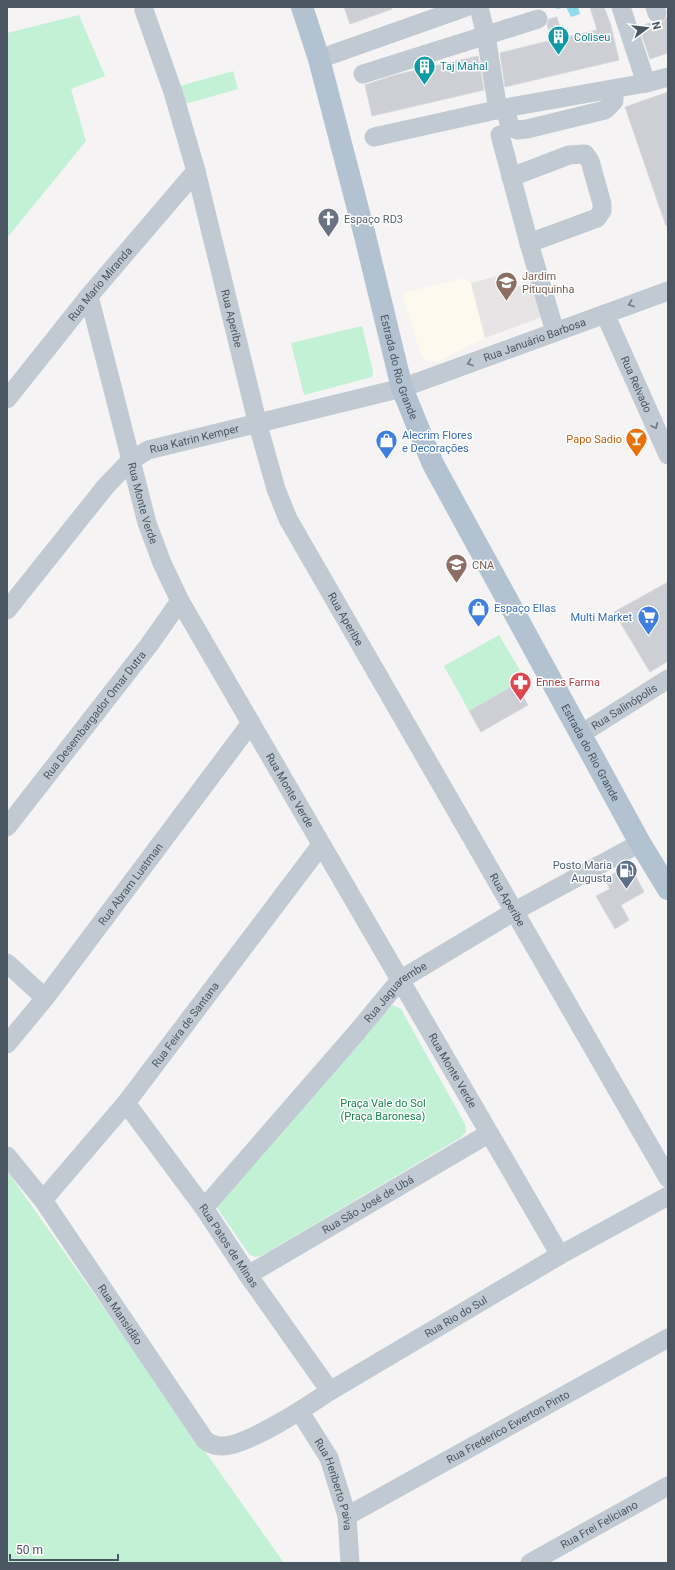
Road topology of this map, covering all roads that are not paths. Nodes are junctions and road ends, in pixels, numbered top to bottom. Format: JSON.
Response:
{"nodes":[{"id":1,"x":302,"y":7,"type":"edge"},
{"id":2,"x":466,"y":7,"type":"edge"},
{"id":3,"x":480,"y":7,"type":"edge"},
{"id":4,"x":621,"y":7,"type":"edge"},
{"id":5,"x":144,"y":10,"type":"dead end"},
{"id":6,"x":538,"y":19,"type":"dead end"},
{"id":7,"x":486,"y":36,"type":"junction"},
{"id":8,"x":319,"y":59,"type":"junction"},
{"id":9,"x":363,"y":74,"type":"dead end"},
{"id":10,"x":668,"y":77,"type":"edge"},
{"id":11,"x":646,"y":83,"type":"junction"},
{"id":12,"x":501,"y":109,"type":"junction"},
{"id":13,"x":500,"y":135,"type":"dead end"},
{"id":14,"x":374,"y":137,"type":"dead end"},
{"id":15,"x":196,"y":171,"type":"junction"},
{"id":16,"x":511,"y":177,"type":"junction"},
{"id":17,"x":529,"y":242,"type":"junction"},
{"id":18,"x":668,"y":291,"type":"edge"},
{"id":19,"x":89,"y":296,"type":"junction"},
{"id":20,"x":605,"y":314,"type":"junction"},
{"id":21,"x":556,"y":332,"type":"junction"},
{"id":22,"x":402,"y":388,"type":"junction"},
{"id":23,"x":7,"y":399,"type":"edge"},
{"id":24,"x":258,"y":424,"type":"junction"},
{"id":25,"x":668,"y":455,"type":"edge"},
{"id":26,"x":130,"y":461,"type":"junction"},
{"id":27,"x":180,"y":601,"type":"junction"},
{"id":28,"x":7,"y":610,"type":"edge"},
{"id":29,"x":668,"y":679,"type":"edge"},
{"id":30,"x":251,"y":723,"type":"junction"},
{"id":31,"x":581,"y":734,"type":"junction"},
{"id":32,"x":7,"y":827,"type":"edge"},
{"id":33,"x":640,"y":843,"type":"junction"},
{"id":34,"x":321,"y":845,"type":"junction"},
{"id":35,"x":668,"y":889,"type":"edge"},
{"id":36,"x":515,"y":911,"type":"junction"},
{"id":37,"x":7,"y":964,"type":"edge"},
{"id":38,"x":400,"y":980,"type":"junction"},
{"id":39,"x":44,"y":998,"type":"junction"},
{"id":40,"x":7,"y":1044,"type":"edge"},
{"id":41,"x":126,"y":1103,"type":"junction"},
{"id":42,"x":488,"y":1134,"type":"junction"},
{"id":43,"x":7,"y":1156,"type":"edge"},
{"id":44,"x":668,"y":1178,"type":"edge"},
{"id":45,"x":668,"y":1196,"type":"edge"},
{"id":46,"x":43,"y":1200,"type":"junction"},
{"id":47,"x":204,"y":1208,"type":"junction"},
{"id":48,"x":560,"y":1255,"type":"junction"},
{"id":49,"x":248,"y":1275,"type":"junction"},
{"id":50,"x":668,"y":1338,"type":"edge"},
{"id":51,"x":330,"y":1391,"type":"junction"},
{"id":52,"x":300,"y":1412,"type":"junction"},
{"id":53,"x":246,"y":1439,"type":"joint"},
{"id":54,"x":668,"y":1486,"type":"edge"},
{"id":55,"x":347,"y":1516,"type":"junction"},
{"id":56,"x":350,"y":1563,"type":"edge"},
{"id":57,"x":530,"y":1563,"type":"edge"}],
"edges":[{"from":1,"to":8,"type":"main road","name":"Estrada do Rio Grande"},
{"from":2,"to":8,"type":"street"},
{"from":3,"to":7,"type":"street"},
{"from":4,"to":11,"type":"street"},
{"from":5,"to":15,"type":"street","name":"Rua Aperibe"},
{"from":6,"to":7,"type":"street"},
{"from":7,"to":9,"type":"street"},
{"from":7,"to":12,"type":"street"},
{"from":8,"to":22,"type":"main road","name":"Estrada do Rio Grande"},
{"from":10,"to":11,"type":"street"},
{"from":11,"to":12,"type":"street"},
{"from":12,"to":14,"type":"street"},
{"from":13,"to":16,"type":"street"},
{"from":15,"to":19,"type":"street","name":"Rua Mario Miranda"},
{"from":15,"to":24,"type":"street","name":"Rua Aperibe"},
{"from":16,"to":17,"type":"street"},
{"from":16,"to":17,"type":"street"},
{"from":17,"to":21,"type":"street"},
{"from":18,"to":20,"type":"street","name":"Rua Januário Barbosa","one_way":true},
{"from":19,"to":23,"type":"street","name":"Rua Mario Miranda"},
{"from":19,"to":26,"type":"street","name":"Rua Monte Verde"},
{"from":20,"to":21,"type":"street","name":"Rua Januário Barbosa"},
{"from":20,"to":25,"type":"street","name":"Rua Relvado","one_way":true},
{"from":21,"to":22,"type":"street","name":"Rua Januário Barbosa","one_way":true},
{"from":22,"to":24,"type":"street","name":"Rua Katrin Kemper"},
{"from":22,"to":31,"type":"main road","name":"Estrada do Rio Grande"},
{"from":24,"to":26,"type":"street","name":"Rua Katrin Kemper"},
{"from":24,"to":36,"type":"street","name":"Rua Aperibe"},
{"from":26,"to":27,"type":"street","name":"Rua Monte Verde"},
{"from":26,"to":28,"type":"street","name":"Rua Katrin Kemper"},
{"from":27,"to":30,"type":"street","name":"Rua Monte Verde"},
{"from":27,"to":32,"type":"street","name":"Rua Desembargador Omar Dutra"},
{"from":29,"to":31,"type":"street","name":"Rua Salinópolis"},
{"from":30,"to":34,"type":"street","name":"Rua Monte Verde"},
{"from":30,"to":39,"type":"street","name":"Rua Abram Lustman"},
{"from":31,"to":33,"type":"main road","name":"Estrada do Rio Grande"},
{"from":33,"to":35,"type":"main road","name":"Estrada do Rio Grande"},
{"from":33,"to":36,"type":"street","name":"Rua Jaguarembe"},
{"from":34,"to":38,"type":"street","name":"Rua Monte Verde"},
{"from":34,"to":41,"type":"street","name":"Rua Feira de Santana"},
{"from":36,"to":38,"type":"street","name":"Rua Jaguarembe"},
{"from":36,"to":44,"type":"street","name":"Rua Aperibe"},
{"from":37,"to":39,"type":"street"},
{"from":38,"to":42,"type":"street","name":"Rua Monte Verde"},
{"from":38,"to":47,"type":"street","name":"Rua Jaguarembe"},
{"from":39,"to":40,"type":"street","name":"Rua Abram Lustman"},
{"from":41,"to":46,"type":"street","name":"Rua Feira de Santana"},
{"from":41,"to":47,"type":"street","name":"Rua Patos de Minas"},
{"from":42,"to":48,"type":"street","name":"Rua Monte Verde"},
{"from":42,"to":49,"type":"street","name":"Rua São José de Ubá"},
{"from":43,"to":46,"type":"street","name":"Rua Mansidão"},
{"from":45,"to":48,"type":"street","name":"Rua Rio do Sul"},
{"from":46,"to":53,"type":"street","name":"Rua Mansidão"},
{"from":47,"to":49,"type":"street","name":"Rua Patos de Minas"},
{"from":48,"to":51,"type":"street","name":"Rua Rio do Sul"},
{"from":49,"to":51,"type":"street","name":"Rua Patos de Minas"},
{"from":50,"to":55,"type":"street","name":"Rua Frederico Ewerton Pinto"},
{"from":51,"to":52,"type":"street","name":"Rua Rio do Sul"},
{"from":52,"to":53,"type":"street","name":"Rua Rio do Sul"},
{"from":52,"to":55,"type":"street","name":"Rua Heriberto Paiva"},
{"from":54,"to":57,"type":"street","name":"Rua Frei Feliciano"},
{"from":55,"to":56,"type":"street","name":"Rua Heriberto Paiva"}]}
